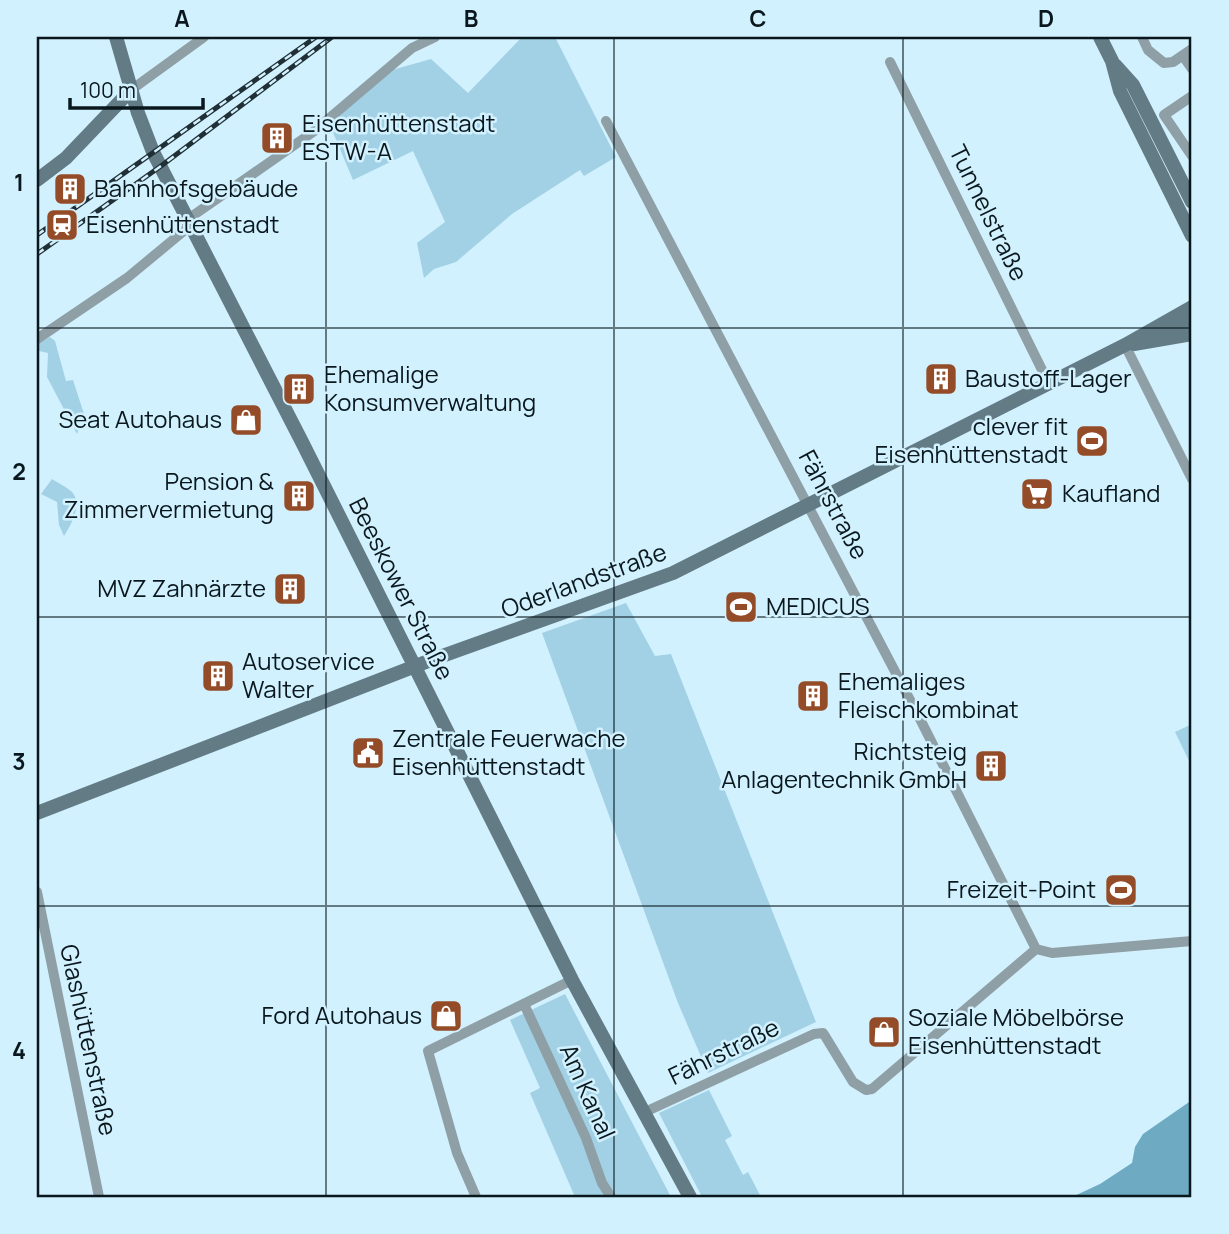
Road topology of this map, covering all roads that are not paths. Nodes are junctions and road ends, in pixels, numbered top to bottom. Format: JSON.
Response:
{"nodes":[{"id":1,"x":116,"y":37,"type":"edge"},
{"id":2,"x":204,"y":37,"type":"edge"},
{"id":3,"x":435,"y":37,"type":"edge"},
{"id":4,"x":1100,"y":37,"type":"edge"},
{"id":5,"x":1142,"y":37,"type":"edge"},
{"id":6,"x":1192,"y":49,"type":"edge"},
{"id":7,"x":1183,"y":56,"type":"junction"},
{"id":8,"x":1112,"y":61,"type":"junction"},
{"id":9,"x":890,"y":62,"type":"dead end"},
{"id":10,"x":1192,"y":69,"type":"edge"},
{"id":11,"x":131,"y":90,"type":"junction"},
{"id":12,"x":1192,"y":96,"type":"edge"},
{"id":13,"x":113,"y":108,"type":"junction"},
{"id":14,"x":138,"y":113,"type":"junction"},
{"id":15,"x":606,"y":121,"type":"dead end"},
{"id":16,"x":1192,"y":156,"type":"edge"},
{"id":17,"x":37,"y":180,"type":"edge"},
{"id":18,"x":1192,"y":202,"type":"edge"},
{"id":19,"x":190,"y":222,"type":"junction"},
{"id":20,"x":1192,"y":236,"type":"edge"},
{"id":21,"x":1192,"y":307,"type":"edge"},
{"id":22,"x":1192,"y":323,"type":"edge"},
{"id":23,"x":1148,"y":332,"type":"junction"},
{"id":24,"x":1192,"y":334,"type":"edge"},
{"id":25,"x":37,"y":339,"type":"edge"},
{"id":26,"x":1125,"y":345,"type":"junction"},
{"id":27,"x":1048,"y":382,"type":"junction"},
{"id":28,"x":1192,"y":479,"type":"edge"},
{"id":29,"x":809,"y":505,"type":"junction"},
{"id":30,"x":415,"y":667,"type":"junction"},
{"id":31,"x":37,"y":813,"type":"edge"},
{"id":32,"x":37,"y":892,"type":"edge"},
{"id":33,"x":1192,"y":941,"type":"edge"},
{"id":34,"x":1035,"y":949,"type":"junction"},
{"id":35,"x":572,"y":980,"type":"junction"},
{"id":36,"x":524,"y":1004,"type":"junction"},
{"id":37,"x":645,"y":1112,"type":"junction"},
{"id":38,"x":99,"y":1197,"type":"edge"},
{"id":39,"x":476,"y":1197,"type":"edge"},
{"id":40,"x":611,"y":1197,"type":"edge"},
{"id":41,"x":690,"y":1197,"type":"edge"}],
"edges":[{"from":1,"to":11,"type":"street","name":"Beeskower Straße"},
{"from":2,"to":11,"type":"street"},
{"from":3,"to":19,"type":"street"},
{"from":4,"to":8,"type":"street"},
{"from":5,"to":7,"type":"street"},
{"from":6,"to":7,"type":"street"},
{"from":7,"to":10,"type":"street"},
{"from":8,"to":18,"type":"street"},
{"from":8,"to":20,"type":"street"},
{"from":9,"to":27,"type":"street","name":"Tunnelstraße"},
{"from":11,"to":13,"type":"street"},
{"from":11,"to":14,"type":"street","name":"Beeskower Straße"},
{"from":12,"to":16,"type":"street"},
{"from":13,"to":14,"type":"street"},
{"from":13,"to":17,"type":"street"},
{"from":14,"to":19,"type":"street","name":"Beeskower Straße"},
{"from":15,"to":29,"type":"street","name":"Fährstraße"},
{"from":19,"to":25,"type":"street"},
{"from":19,"to":30,"type":"street","name":"Beeskower Straße"},
{"from":21,"to":23,"type":"street","name":"Oderlandstraße"},
{"from":22,"to":23,"type":"street","name":"Oderlandstraße"},
{"from":23,"to":26,"type":"street","name":"Oderlandstraße"},
{"from":24,"to":26,"type":"street","name":"Oderlandstraße"},
{"from":26,"to":27,"type":"street","name":"Oderlandstraße"},
{"from":26,"to":28,"type":"street"},
{"from":27,"to":29,"type":"street","name":"Oderlandstraße"},
{"from":29,"to":30,"type":"street","name":"Oderlandstraße"},
{"from":29,"to":34,"type":"street","name":"Fährstraße"},
{"from":30,"to":31,"type":"street","name":"Oderlandstraße"},
{"from":30,"to":35,"type":"street","name":"Beeskower Straße"},
{"from":32,"to":38,"type":"street","name":"Glashüttenstraße"},
{"from":33,"to":34,"type":"street"},
{"from":34,"to":37,"type":"street","name":"Fährstraße"},
{"from":35,"to":36,"type":"street"},
{"from":35,"to":37,"type":"street","name":"Beeskower Straße"},
{"from":36,"to":39,"type":"street"},
{"from":36,"to":40,"type":"street","name":"Am Kanal"},
{"from":37,"to":41,"type":"street","name":"Beeskower Straße"}]}
